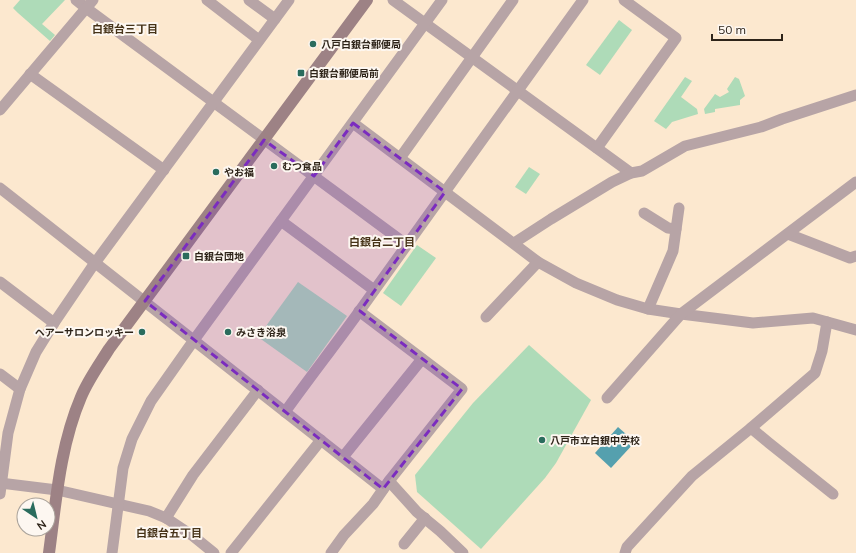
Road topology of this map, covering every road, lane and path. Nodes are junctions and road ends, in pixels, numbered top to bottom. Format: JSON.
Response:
{"nodes":[{"id":1,"x":76,"y":0,"type":"edge"},
{"id":2,"x":208,"y":0,"type":"edge"},
{"id":3,"x":249,"y":0,"type":"edge"},
{"id":4,"x":289,"y":0,"type":"edge"},
{"id":5,"x":367,"y":0,"type":"edge"},
{"id":6,"x":393,"y":0,"type":"edge"},
{"id":7,"x":442,"y":0,"type":"edge"},
{"id":8,"x":513,"y":0,"type":"edge"},
{"id":9,"x":583,"y":0,"type":"edge"},
{"id":10,"x":624,"y":0,"type":"edge"},
{"id":11,"x":89,"y":4,"type":"edge"},
{"id":12,"x":275,"y":19,"type":"junction"},
{"id":13,"x":425,"y":23,"type":"junction"},
{"id":14,"x":259,"y":40,"type":"junction"},
{"id":15,"x":472,"y":57,"type":"junction"},
{"id":16,"x":30,"y":74,"type":"junction"},
{"id":17,"x":518,"y":90,"type":"junction"},
{"id":18,"x":856,"y":95,"type":"edge"},
{"id":19,"x":214,"y":102,"type":"junction"},
{"id":20,"x":0,"y":110,"type":"edge"},
{"id":21,"x":353,"y":123,"type":"junction"},
{"id":22,"x":264,"y":140,"type":"junction"},
{"id":23,"x":597,"y":148,"type":"junction"},
{"id":24,"x":400,"y":158,"type":"junction"},
{"id":25,"x":164,"y":170,"type":"junction"},
{"id":26,"x":631,"y":173,"type":"junction"},
{"id":27,"x":314,"y":176,"type":"junction"},
{"id":28,"x":856,"y":182,"type":"edge"},
{"id":29,"x":0,"y":188,"type":"edge"},
{"id":30,"x":445,"y":192,"type":"junction"},
{"id":31,"x":679,"y":208,"type":"dead end"},
{"id":32,"x":644,"y":213,"type":"dead end"},
{"id":33,"x":281,"y":221,"type":"junction"},
{"id":34,"x":676,"y":228,"type":"junction"},
{"id":35,"x":788,"y":234,"type":"junction"},
{"id":36,"x":514,"y":243,"type":"junction"},
{"id":37,"x":407,"y":245,"type":"junction"},
{"id":38,"x":856,"y":256,"type":"edge"},
{"id":39,"x":538,"y":262,"type":"junction"},
{"id":40,"x":96,"y":263,"type":"junction"},
{"id":41,"x":0,"y":282,"type":"edge"},
{"id":42,"x":374,"y":290,"type":"junction"},
{"id":43,"x":144,"y":301,"type":"junction"},
{"id":44,"x":648,"y":309,"type":"junction"},
{"id":45,"x":360,"y":311,"type":"junction"},
{"id":46,"x":681,"y":314,"type":"junction"},
{"id":47,"x":486,"y":317,"type":"dead end"},
{"id":48,"x":827,"y":322,"type":"junction"},
{"id":49,"x":54,"y":323,"type":"junction"},
{"id":50,"x":856,"y":330,"type":"edge"},
{"id":51,"x":194,"y":340,"type":"junction"},
{"id":52,"x":422,"y":359,"type":"junction"},
{"id":53,"x":0,"y":374,"type":"edge"},
{"id":54,"x":20,"y":389,"type":"junction"},
{"id":55,"x":258,"y":390,"type":"junction"},
{"id":56,"x":607,"y":398,"type":"dead end"},
{"id":57,"x":285,"y":412,"type":"junction"},
{"id":58,"x":751,"y":428,"type":"junction"},
{"id":59,"x":4,"y":432,"type":"edge"},
{"id":60,"x":321,"y":440,"type":"junction"},
{"id":61,"x":343,"y":457,"type":"junction"},
{"id":62,"x":386,"y":485,"type":"junction"},
{"id":63,"x":0,"y":486,"type":"edge"},
{"id":64,"x":57,"y":490,"type":"junction"},
{"id":65,"x":833,"y":494,"type":"dead end"},
{"id":66,"x":119,"y":503,"type":"junction"},
{"id":67,"x":166,"y":518,"type":"junction"},
{"id":68,"x":425,"y":518,"type":"junction"},
{"id":69,"x":404,"y":544,"type":"dead end"},
{"id":70,"x":49,"y":553,"type":"edge"},
{"id":71,"x":112,"y":553,"type":"edge"},
{"id":72,"x":214,"y":553,"type":"edge"},
{"id":73,"x":231,"y":553,"type":"edge"},
{"id":74,"x":331,"y":553,"type":"edge"},
{"id":75,"x":463,"y":553,"type":"edge"},
{"id":76,"x":625,"y":553,"type":"edge"}],
"edges":[{"from":1,"to":11,"type":"street"},
{"from":2,"to":14,"type":"street"},
{"from":3,"to":12,"type":"street"},
{"from":4,"to":12,"type":"street"},
{"from":5,"to":22,"type":"street"},
{"from":6,"to":13,"type":"street"},
{"from":7,"to":13,"type":"street"},
{"from":8,"to":15,"type":"street"},
{"from":9,"to":17,"type":"street"},
{"from":10,"to":23,"type":"street"},
{"from":11,"to":16,"type":"street"},
{"from":11,"to":19,"type":"street"},
{"from":12,"to":14,"type":"street"},
{"from":13,"to":15,"type":"street"},
{"from":13,"to":21,"type":"street"},
{"from":14,"to":19,"type":"street"},
{"from":15,"to":17,"type":"street"},
{"from":15,"to":24,"type":"street"},
{"from":16,"to":20,"type":"street"},
{"from":16,"to":25,"type":"street"},
{"from":17,"to":23,"type":"street"},
{"from":17,"to":30,"type":"street"},
{"from":18,"to":26,"type":"street"},
{"from":19,"to":22,"type":"street"},
{"from":19,"to":25,"type":"street"},
{"from":21,"to":24,"type":"street"},
{"from":21,"to":27,"type":"street"},
{"from":22,"to":27,"type":"street"},
{"from":22,"to":43,"type":"street"},
{"from":23,"to":26,"type":"street"},
{"from":24,"to":30,"type":"street"},
{"from":25,"to":40,"type":"street"},
{"from":26,"to":36,"type":"street"},
{"from":27,"to":33,"type":"street"},
{"from":27,"to":37,"type":"street"},
{"from":28,"to":35,"type":"street"},
{"from":29,"to":40,"type":"street"},
{"from":30,"to":36,"type":"street"},
{"from":30,"to":37,"type":"street"},
{"from":31,"to":34,"type":"street"},
{"from":32,"to":34,"type":"street"},
{"from":33,"to":42,"type":"street"},
{"from":33,"to":51,"type":"street"},
{"from":34,"to":44,"type":"street"},
{"from":35,"to":38,"type":"street"},
{"from":35,"to":46,"type":"street"},
{"from":36,"to":39,"type":"street"},
{"from":37,"to":42,"type":"street"},
{"from":39,"to":44,"type":"street"},
{"from":39,"to":47,"type":"street"},
{"from":40,"to":43,"type":"street"},
{"from":40,"to":49,"type":"street"},
{"from":41,"to":49,"type":"street"},
{"from":42,"to":45,"type":"street"},
{"from":43,"to":51,"type":"street"},
{"from":43,"to":64,"type":"street"},
{"from":44,"to":46,"type":"street"},
{"from":45,"to":52,"type":"street"},
{"from":45,"to":57,"type":"street"},
{"from":46,"to":48,"type":"street"},
{"from":46,"to":56,"type":"street"},
{"from":48,"to":50,"type":"street"},
{"from":48,"to":58,"type":"street"},
{"from":49,"to":54,"type":"street"},
{"from":51,"to":55,"type":"street"},
{"from":51,"to":66,"type":"street"},
{"from":52,"to":61,"type":"street"},
{"from":52,"to":62,"type":"street"},
{"from":53,"to":54,"type":"street"},
{"from":54,"to":59,"type":"street"},
{"from":55,"to":57,"type":"street"},
{"from":55,"to":67,"type":"street"},
{"from":57,"to":60,"type":"street"},
{"from":58,"to":65,"type":"street"},
{"from":58,"to":76,"type":"street"},
{"from":59,"to":63,"type":"street"},
{"from":60,"to":61,"type":"street"},
{"from":60,"to":73,"type":"street"},
{"from":61,"to":62,"type":"street"},
{"from":62,"to":68,"type":"street"},
{"from":62,"to":74,"type":"street"},
{"from":63,"to":64,"type":"street"},
{"from":64,"to":66,"type":"street"},
{"from":64,"to":70,"type":"street"},
{"from":66,"to":67,"type":"street"},
{"from":66,"to":71,"type":"street"},
{"from":67,"to":72,"type":"street"},
{"from":68,"to":69,"type":"street"},
{"from":68,"to":75,"type":"street"}]}
